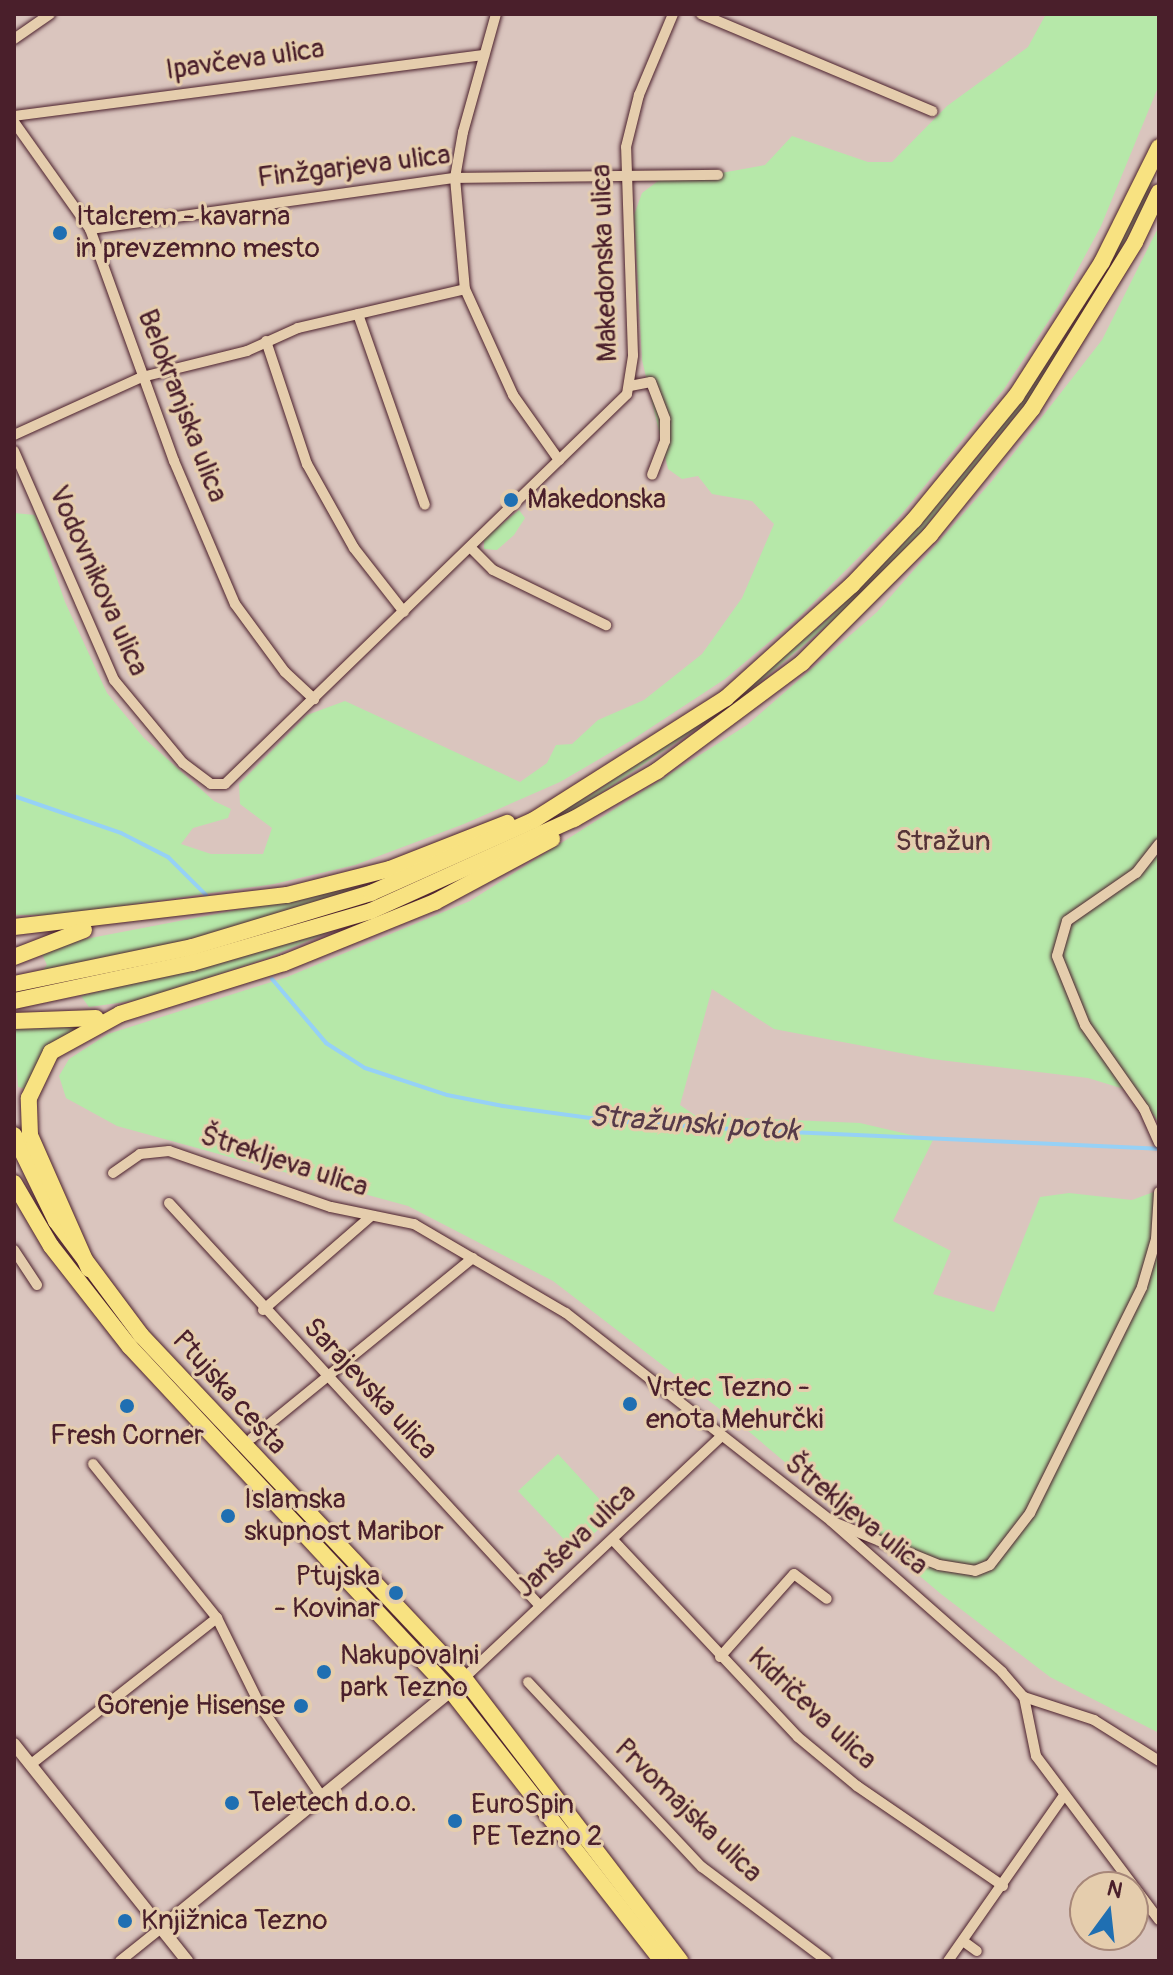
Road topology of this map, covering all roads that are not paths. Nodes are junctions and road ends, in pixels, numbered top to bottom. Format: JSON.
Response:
{"nodes":[{"id":1,"x":50,"y":14,"type":"edge"},
{"id":2,"x":496,"y":14,"type":"edge"},
{"id":3,"x":673,"y":14,"type":"edge"},
{"id":4,"x":701,"y":14,"type":"edge"},
{"id":5,"x":14,"y":39,"type":"edge"},
{"id":6,"x":484,"y":55,"type":"junction"},
{"id":7,"x":932,"y":111,"type":"dead end"},
{"id":8,"x":14,"y":119,"type":"edge"},
{"id":9,"x":1159,"y":147,"type":"edge"},
{"id":10,"x":625,"y":175,"type":"junction"},
{"id":11,"x":718,"y":175,"type":"dead end"},
{"id":12,"x":455,"y":178,"type":"junction"},
{"id":13,"x":1159,"y":192,"type":"edge"},
{"id":14,"x":90,"y":229,"type":"junction"},
{"id":15,"x":465,"y":289,"type":"junction"},
{"id":16,"x":358,"y":314,"type":"junction"},
{"id":17,"x":266,"y":341,"type":"junction"},
{"id":18,"x":142,"y":377,"type":"junction"},
{"id":19,"x":630,"y":386,"type":"junction"},
{"id":20,"x":14,"y":435,"type":"edge"},
{"id":21,"x":14,"y":451,"type":"edge"},
{"id":22,"x":559,"y":460,"type":"junction"},
{"id":23,"x":652,"y":475,"type":"dead end"},
{"id":24,"x":425,"y":505,"type":"dead end"},
{"id":25,"x":471,"y":548,"type":"junction"},
{"id":26,"x":404,"y":612,"type":"junction"},
{"id":27,"x":606,"y":625,"type":"dead end"},
{"id":28,"x":314,"y":699,"type":"junction"},
{"id":29,"x":220,"y":786,"type":"joint"},
{"id":30,"x":565,"y":801,"type":"junction"},
{"id":31,"x":574,"y":819,"type":"junction"},
{"id":32,"x":1159,"y":844,"type":"edge"},
{"id":33,"x":132,"y":917,"type":"junction"},
{"id":34,"x":14,"y":927,"type":"edge"},
{"id":35,"x":14,"y":957,"type":"edge"},
{"id":36,"x":14,"y":984,"type":"edge"},
{"id":37,"x":14,"y":1001,"type":"edge"},
{"id":38,"x":120,"y":1014,"type":"junction"},
{"id":39,"x":14,"y":1021,"type":"edge"},
{"id":40,"x":14,"y":1135,"type":"edge"},
{"id":41,"x":1158,"y":1139,"type":"edge"},
{"id":42,"x":113,"y":1173,"type":"dead end"},
{"id":43,"x":14,"y":1183,"type":"edge"},
{"id":44,"x":1159,"y":1192,"type":"edge"},
{"id":45,"x":169,"y":1203,"type":"dead end"},
{"id":46,"x":371,"y":1216,"type":"junction"},
{"id":47,"x":14,"y":1250,"type":"edge"},
{"id":48,"x":473,"y":1258,"type":"junction"},
{"id":49,"x":89,"y":1269,"type":"junction"},
{"id":50,"x":37,"y":1285,"type":"dead end"},
{"id":51,"x":263,"y":1310,"type":"junction"},
{"id":52,"x":326,"y":1375,"type":"junction"},
{"id":53,"x":252,"y":1438,"type":"dead end"},
{"id":54,"x":720,"y":1438,"type":"junction"},
{"id":55,"x":93,"y":1464,"type":"dead end"},
{"id":56,"x":831,"y":1521,"type":"junction"},
{"id":57,"x":613,"y":1540,"type":"junction"},
{"id":58,"x":827,"y":1599,"type":"dead end"},
{"id":59,"x":540,"y":1606,"type":"junction"},
{"id":60,"x":217,"y":1618,"type":"junction"},
{"id":61,"x":720,"y":1657,"type":"junction"},
{"id":62,"x":464,"y":1678,"type":"junction"},
{"id":63,"x":528,"y":1682,"type":"dead end"},
{"id":64,"x":451,"y":1691,"type":"junction"},
{"id":65,"x":1024,"y":1697,"type":"junction"},
{"id":66,"x":14,"y":1744,"type":"edge"},
{"id":67,"x":1159,"y":1761,"type":"edge"},
{"id":68,"x":30,"y":1765,"type":"junction"},
{"id":69,"x":322,"y":1797,"type":"junction"},
{"id":70,"x":1063,"y":1797,"type":"junction"},
{"id":71,"x":1003,"y":1886,"type":"junction"},
{"id":72,"x":1159,"y":1920,"type":"edge"},
{"id":73,"x":161,"y":1928,"type":"junction"},
{"id":74,"x":963,"y":1941,"type":"junction"},
{"id":75,"x":977,"y":1951,"type":"dead end"},
{"id":76,"x":120,"y":1961,"type":"edge"},
{"id":77,"x":187,"y":1961,"type":"edge"},
{"id":78,"x":662,"y":1961,"type":"edge"},
{"id":79,"x":680,"y":1961,"type":"edge"},
{"id":80,"x":827,"y":1961,"type":"edge"},
{"id":81,"x":948,"y":1961,"type":"edge"}],
"edges":[{"from":1,"to":5,"type":"street"},
{"from":2,"to":6,"type":"street"},
{"from":3,"to":10,"type":"street","name":"Makedonska ulica"},
{"from":4,"to":7,"type":"street"},
{"from":6,"to":8,"type":"street","name":"Ipavčeva ulica"},
{"from":6,"to":12,"type":"street"},
{"from":8,"to":14,"type":"street","name":"Belokranjska ulica"},
{"from":9,"to":30,"type":"main road"},
{"from":10,"to":11,"type":"street","name":"Finžgarjeva ulica"},
{"from":10,"to":12,"type":"street","name":"Finžgarjeva ulica"},
{"from":10,"to":19,"type":"street","name":"Makedonska ulica"},
{"from":12,"to":14,"type":"street","name":"Finžgarjeva ulica"},
{"from":12,"to":15,"type":"street"},
{"from":13,"to":31,"type":"main road"},
{"from":14,"to":18,"type":"street","name":"Belokranjska ulica"},
{"from":15,"to":16,"type":"street"},
{"from":15,"to":22,"type":"street"},
{"from":16,"to":17,"type":"street"},
{"from":16,"to":24,"type":"street"},
{"from":17,"to":18,"type":"street"},
{"from":17,"to":26,"type":"street"},
{"from":18,"to":20,"type":"street"},
{"from":18,"to":28,"type":"street","name":"Belokranjska ulica"},
{"from":19,"to":22,"type":"street","name":"Makedonska ulica"},
{"from":19,"to":23,"type":"street"},
{"from":21,"to":29,"type":"street","name":"Vodovnikova ulica"},
{"from":22,"to":25,"type":"street","name":"Makedonska ulica"},
{"from":25,"to":26,"type":"street","name":"Makedonska ulica"},
{"from":25,"to":27,"type":"street"},
{"from":26,"to":28,"type":"street","name":"Makedonska ulica"},
{"from":28,"to":29,"type":"street","name":"Makedonska ulica"},
{"from":30,"to":33,"type":"main road"},
{"from":30,"to":36,"type":"main road"},
{"from":31,"to":37,"type":"main road"},
{"from":31,"to":38,"type":"main road"},
{"from":32,"to":41,"type":"street"},
{"from":33,"to":34,"type":"main road"},
{"from":33,"to":35,"type":"main road"},
{"from":38,"to":39,"type":"main road"},
{"from":38,"to":49,"type":"main road"},
{"from":40,"to":49,"type":"main road","name":"Ptujska cesta"},
{"from":42,"to":46,"type":"street","name":"Štrekljeva ulica"},
{"from":43,"to":64,"type":"main road","name":"Ptujska cesta"},
{"from":44,"to":56,"type":"street"},
{"from":45,"to":51,"type":"street","name":"Sarajevska ulica"},
{"from":46,"to":48,"type":"street","name":"Štrekljeva ulica"},
{"from":46,"to":51,"type":"street","name":"Sarajevska ulica"},
{"from":47,"to":50,"type":"street"},
{"from":48,"to":52,"type":"street"},
{"from":48,"to":54,"type":"street","name":"Štrekljeva ulica"},
{"from":49,"to":62,"type":"main road","name":"Ptujska cesta"},
{"from":51,"to":52,"type":"street","name":"Sarajevska ulica"},
{"from":52,"to":53,"type":"street"},
{"from":52,"to":59,"type":"street","name":"Sarajevska ulica"},
{"from":54,"to":56,"type":"street","name":"Štrekljeva ulica"},
{"from":54,"to":57,"type":"street","name":"Janševa ulica"},
{"from":55,"to":60,"type":"street"},
{"from":56,"to":65,"type":"street","name":"Štrekljeva ulica"},
{"from":57,"to":59,"type":"street","name":"Janševa ulica"},
{"from":57,"to":61,"type":"street","name":"Kidričeva ulica"},
{"from":58,"to":61,"type":"street"},
{"from":59,"to":62,"type":"street","name":"Janševa ulica"},
{"from":60,"to":68,"type":"street"},
{"from":60,"to":69,"type":"street"},
{"from":61,"to":71,"type":"street","name":"Kidričeva ulica"},
{"from":62,"to":64,"type":"main road"},
{"from":62,"to":79,"type":"main road","name":"Ptujska cesta"},
{"from":63,"to":80,"type":"street","name":"Prvomajska ulica"},
{"from":64,"to":69,"type":"street"},
{"from":64,"to":78,"type":"main road","name":"Ptujska cesta"},
{"from":65,"to":67,"type":"street"},
{"from":65,"to":70,"type":"street"},
{"from":66,"to":68,"type":"street"},
{"from":68,"to":73,"type":"street"},
{"from":69,"to":73,"type":"street"},
{"from":70,"to":71,"type":"street"},
{"from":70,"to":72,"type":"street"},
{"from":71,"to":74,"type":"street"},
{"from":73,"to":76,"type":"street"},
{"from":73,"to":77,"type":"street"},
{"from":74,"to":75,"type":"street"},
{"from":74,"to":81,"type":"street"}]}
